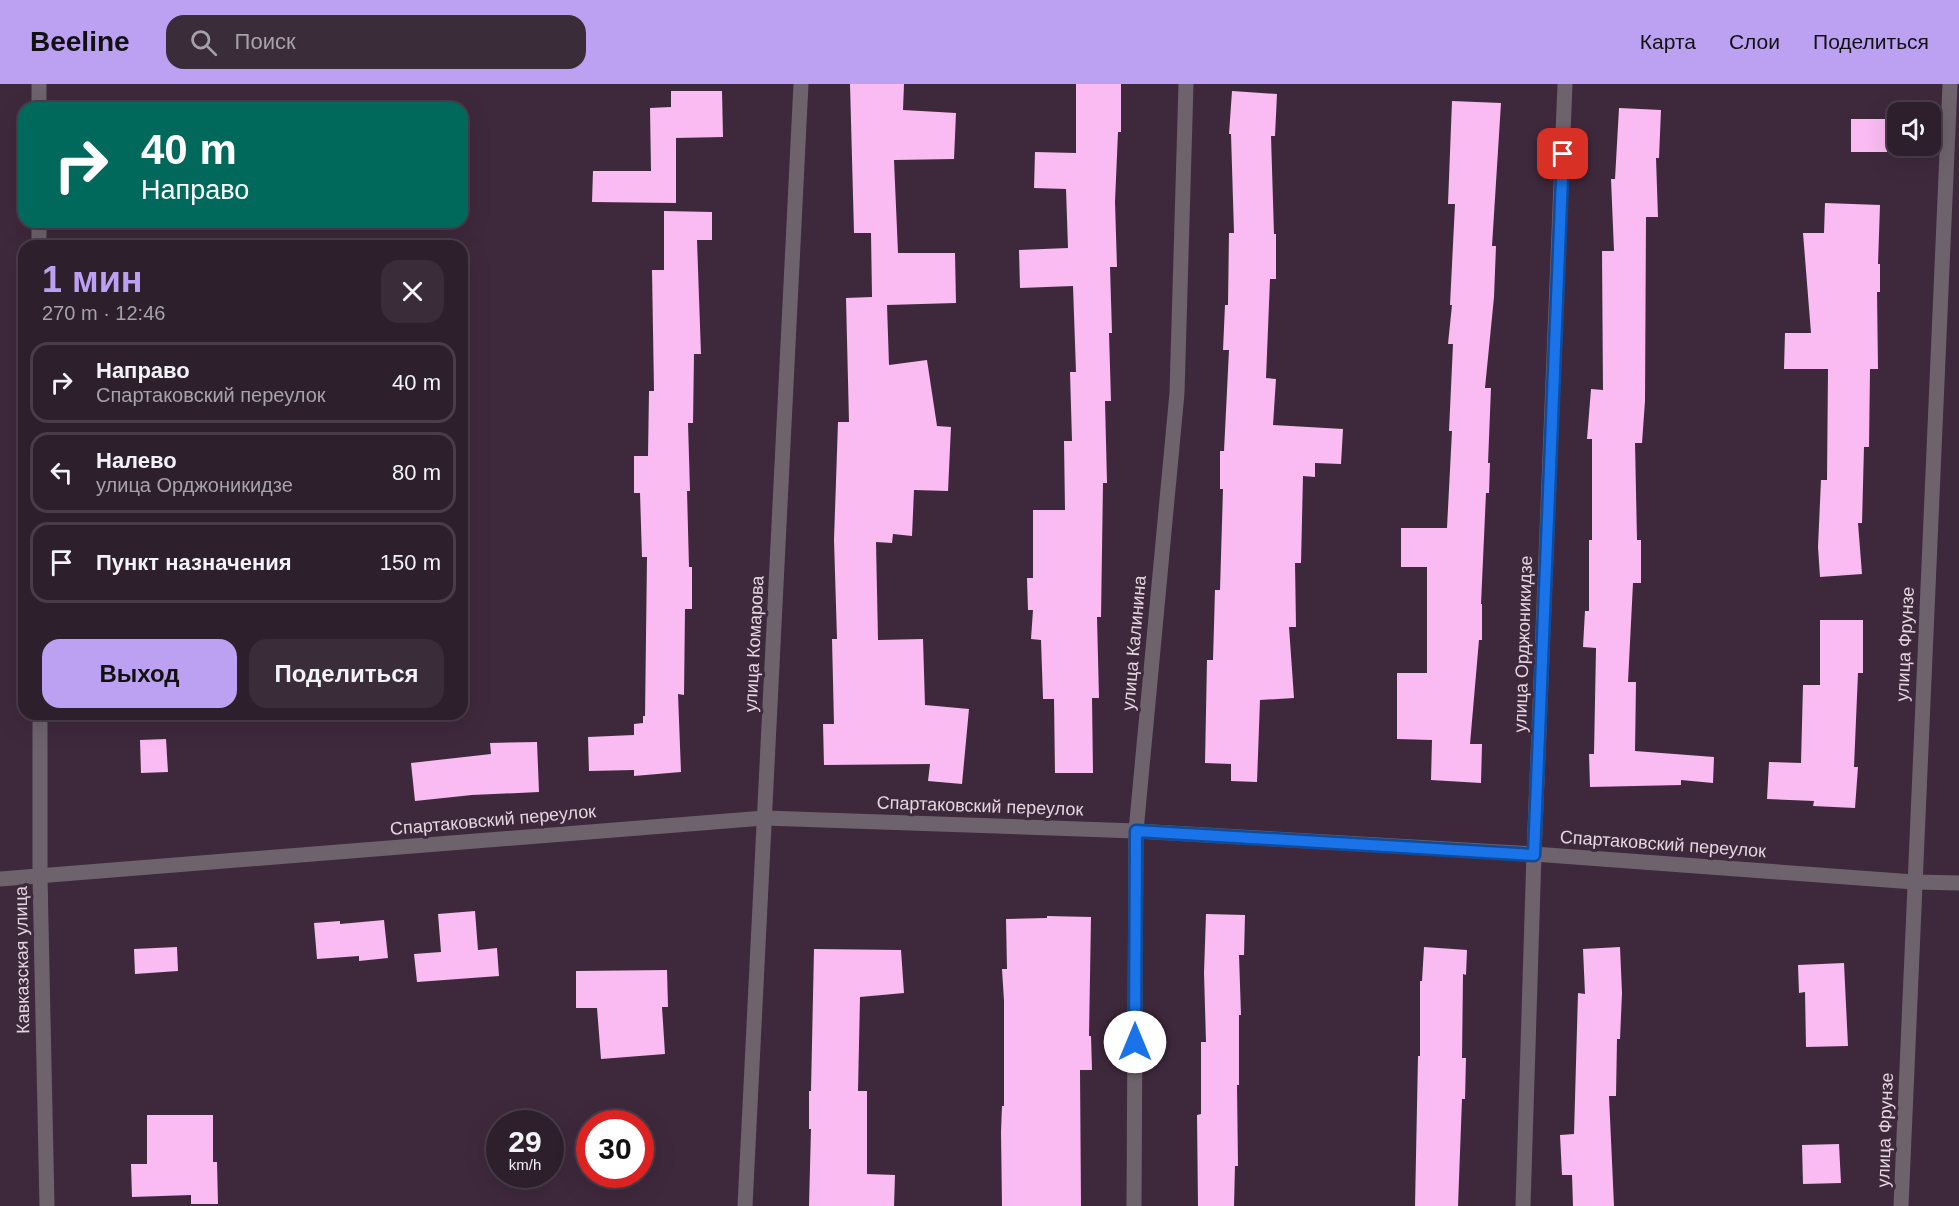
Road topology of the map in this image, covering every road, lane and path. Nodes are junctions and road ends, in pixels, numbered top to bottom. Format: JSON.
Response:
{"nodes":[{"id":1,"x":39,"y":84,"type":"edge"},
{"id":2,"x":801,"y":84,"type":"edge"},
{"id":3,"x":1186,"y":84,"type":"edge"},
{"id":4,"x":1565,"y":84,"type":"edge"},
{"id":5,"x":1950,"y":84,"type":"edge"},
{"id":6,"x":39,"y":102,"type":"edge"},
{"id":7,"x":40,"y":720,"type":"edge"},
{"id":8,"x":765,"y":818,"type":"junction"},
{"id":9,"x":1136,"y":831,"type":"junction"},
{"id":10,"x":1534,"y":855,"type":"junction"},
{"id":11,"x":40,"y":876,"type":"junction"},
{"id":12,"x":0,"y":879,"type":"edge"},
{"id":13,"x":1914,"y":882,"type":"junction"},
{"id":14,"x":1959,"y":883,"type":"edge"},
{"id":15,"x":47,"y":1206,"type":"edge"},
{"id":16,"x":746,"y":1206,"type":"edge"},
{"id":17,"x":1134,"y":1206,"type":"edge"},
{"id":18,"x":1523,"y":1206,"type":"edge"},
{"id":19,"x":1901,"y":1206,"type":"edge"}],
"edges":[{"from":1,"to":6,"type":"street"},
{"from":2,"to":8,"type":"street","name":"улица Комарова"},
{"from":3,"to":9,"type":"street","name":"улица Калинина"},
{"from":4,"to":10,"type":"street","name":"улица Орджоникидзе"},
{"from":5,"to":13,"type":"street","name":"улица Фрунзе"},
{"from":7,"to":11,"type":"street","name":"Кавказская улица"},
{"from":8,"to":9,"type":"street","name":"Спартаковский переулок"},
{"from":8,"to":11,"type":"street","name":"Спартаковский переулок"},
{"from":8,"to":16,"type":"street","name":"улица Комарова"},
{"from":9,"to":10,"type":"street","name":"Спартаковский переулок"},
{"from":9,"to":17,"type":"street","name":"улица Калинина"},
{"from":10,"to":13,"type":"street","name":"Спартаковский переулок"},
{"from":10,"to":18,"type":"street","name":"улица Орджоникидзе"},
{"from":11,"to":12,"type":"street","name":"Спартаковский переулок"},
{"from":11,"to":15,"type":"street","name":"Кавказская улица"},
{"from":13,"to":14,"type":"street","name":"Спартаковский переулок"},
{"from":13,"to":19,"type":"street","name":"улица Фрунзе"}]}
